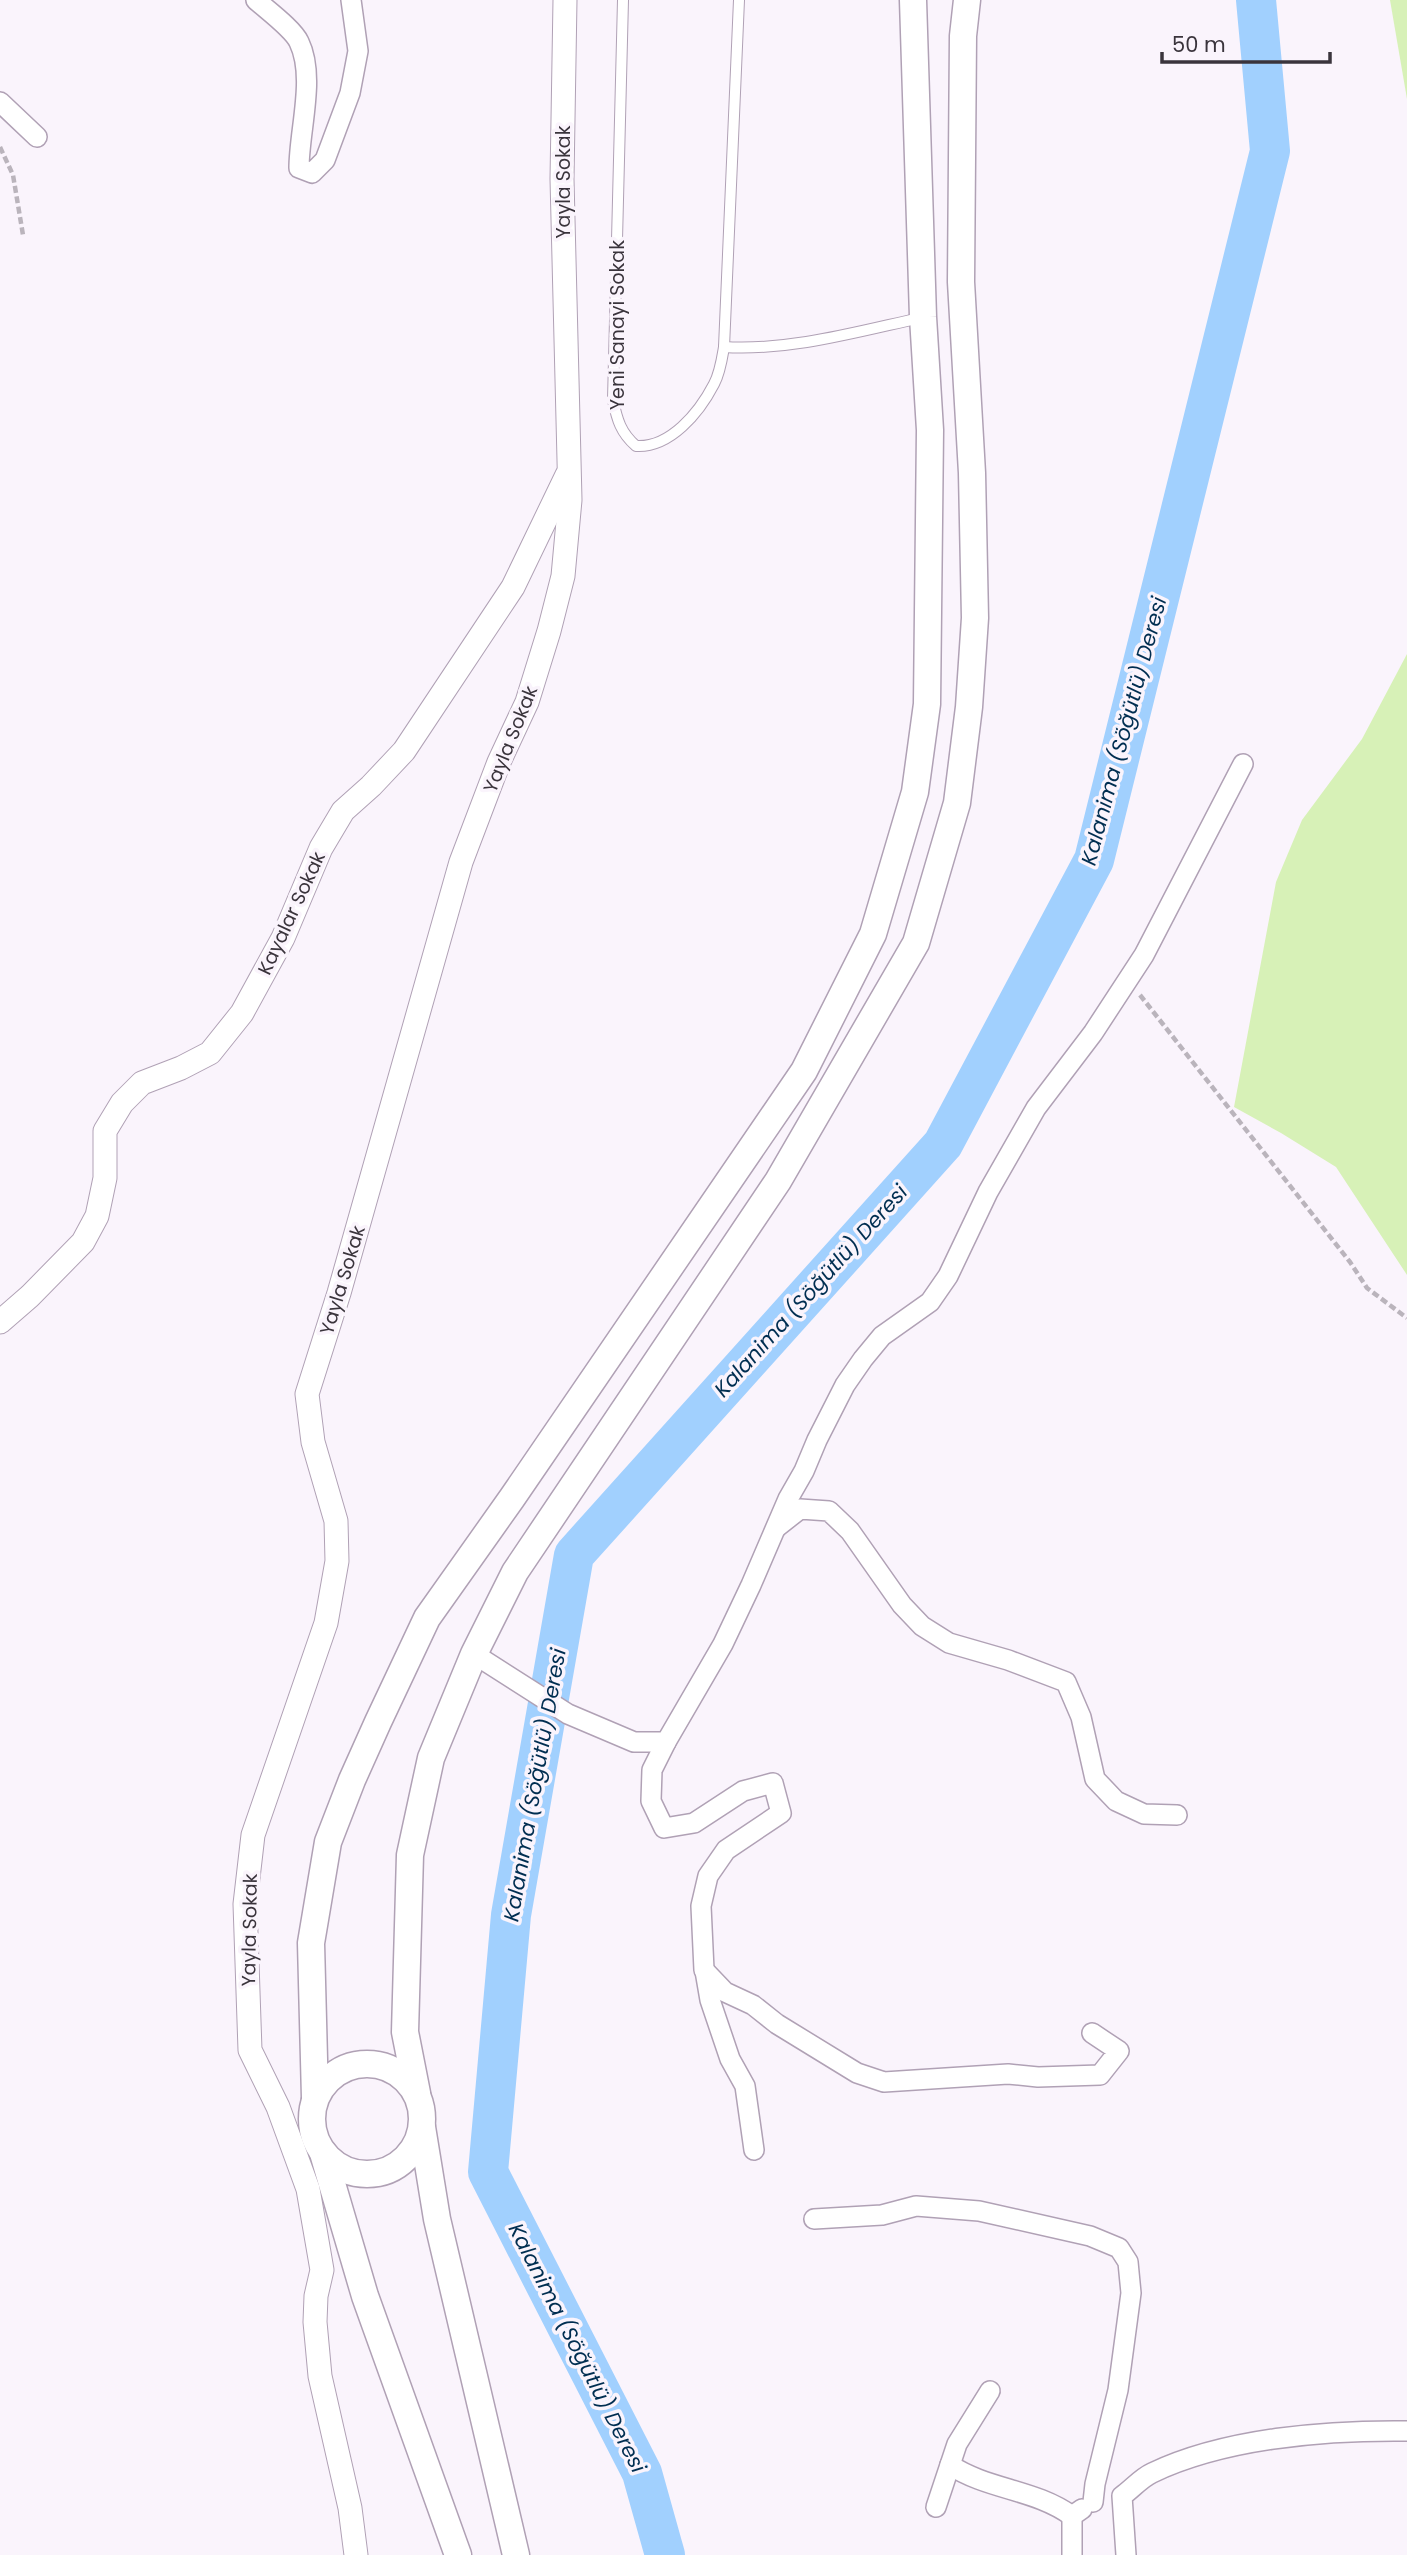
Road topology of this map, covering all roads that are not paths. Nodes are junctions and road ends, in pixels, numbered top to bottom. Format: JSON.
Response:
{"nodes":[{"id":1,"x":256,"y":0,"type":"edge"},
{"id":2,"x":351,"y":0,"type":"edge"},
{"id":3,"x":565,"y":0,"type":"edge"},
{"id":4,"x":623,"y":0,"type":"edge"},
{"id":5,"x":739,"y":0,"type":"edge"},
{"id":6,"x":913,"y":0,"type":"edge"},
{"id":7,"x":967,"y":0,"type":"edge"},
{"id":8,"x":0,"y":102,"type":"edge"},
{"id":9,"x":37,"y":137,"type":"dead end"},
{"id":10,"x":923,"y":317,"type":"junction"},
{"id":11,"x":724,"y":347,"type":"junction"},
{"id":12,"x":570,"y":469,"type":"junction"},
{"id":13,"x":1243,"y":764,"type":"dead end"},
{"id":14,"x":0,"y":1322,"type":"edge"},
{"id":15,"x":776,"y":1528,"type":"junction"},
{"id":16,"x":474,"y":1654,"type":"junction"},
{"id":17,"x":666,"y":1742,"type":"junction"},
{"id":18,"x":1177,"y":1815,"type":"dead end"},
{"id":19,"x":704,"y":1970,"type":"junction"},
{"id":20,"x":1092,"y":2033,"type":"dead end"},
{"id":21,"x":417,"y":2093,"type":"junction"},
{"id":22,"x":315,"y":2098,"type":"junction"},
{"id":23,"x":422,"y":2127,"type":"junction"},
{"id":24,"x":754,"y":2150,"type":"dead end"},
{"id":25,"x":323,"y":2153,"type":"junction"},
{"id":26,"x":814,"y":2218,"type":"dead end"},
{"id":27,"x":990,"y":2391,"type":"dead end"},
{"id":28,"x":1407,"y":2431,"type":"edge"},
{"id":29,"x":950,"y":2465,"type":"junction"},
{"id":30,"x":1122,"y":2496,"type":"junction"},
{"id":31,"x":1093,"y":2502,"type":"junction"},
{"id":32,"x":936,"y":2507,"type":"dead end"},
{"id":33,"x":1072,"y":2516,"type":"junction"},
{"id":34,"x":356,"y":2555,"type":"edge"},
{"id":35,"x":458,"y":2555,"type":"edge"},
{"id":36,"x":516,"y":2555,"type":"edge"},
{"id":37,"x":1072,"y":2555,"type":"edge"},
{"id":38,"x":1126,"y":2555,"type":"edge"}],
"edges":[{"from":1,"to":2,"type":"street"},
{"from":3,"to":12,"type":"street","name":"Yayla Sokak"},
{"from":4,"to":11,"type":"lane","name":"Yeni Sanayi Sokak"},
{"from":5,"to":11,"type":"lane","name":"Yeni Sanayi Sokak"},
{"from":6,"to":10,"type":"main road"},
{"from":7,"to":16,"type":"main road"},
{"from":8,"to":9,"type":"street"},
{"from":10,"to":11,"type":"lane"},
{"from":10,"to":22,"type":"main road"},
{"from":12,"to":14,"type":"street","name":"Kayalar Sokak"},
{"from":12,"to":34,"type":"street","name":"Yayla Sokak"},
{"from":13,"to":15,"type":"street"},
{"from":15,"to":17,"type":"street"},
{"from":15,"to":18,"type":"street"},
{"from":16,"to":17,"type":"street"},
{"from":16,"to":21,"type":"main road"},
{"from":17,"to":19,"type":"street"},
{"from":19,"to":20,"type":"street"},
{"from":19,"to":24,"type":"street"},
{"from":21,"to":22,"type":"main road"},
{"from":21,"to":23,"type":"main road"},
{"from":22,"to":25,"type":"main road"},
{"from":23,"to":25,"type":"main road"},
{"from":23,"to":36,"type":"main road"},
{"from":25,"to":35,"type":"main road"},
{"from":26,"to":31,"type":"street"},
{"from":27,"to":29,"type":"street"},
{"from":28,"to":30,"type":"street"},
{"from":29,"to":32,"type":"street"},
{"from":29,"to":33,"type":"street"},
{"from":30,"to":31,"type":"street"},
{"from":30,"to":38,"type":"street"},
{"from":31,"to":33,"type":"street"},
{"from":33,"to":37,"type":"street"}]}
